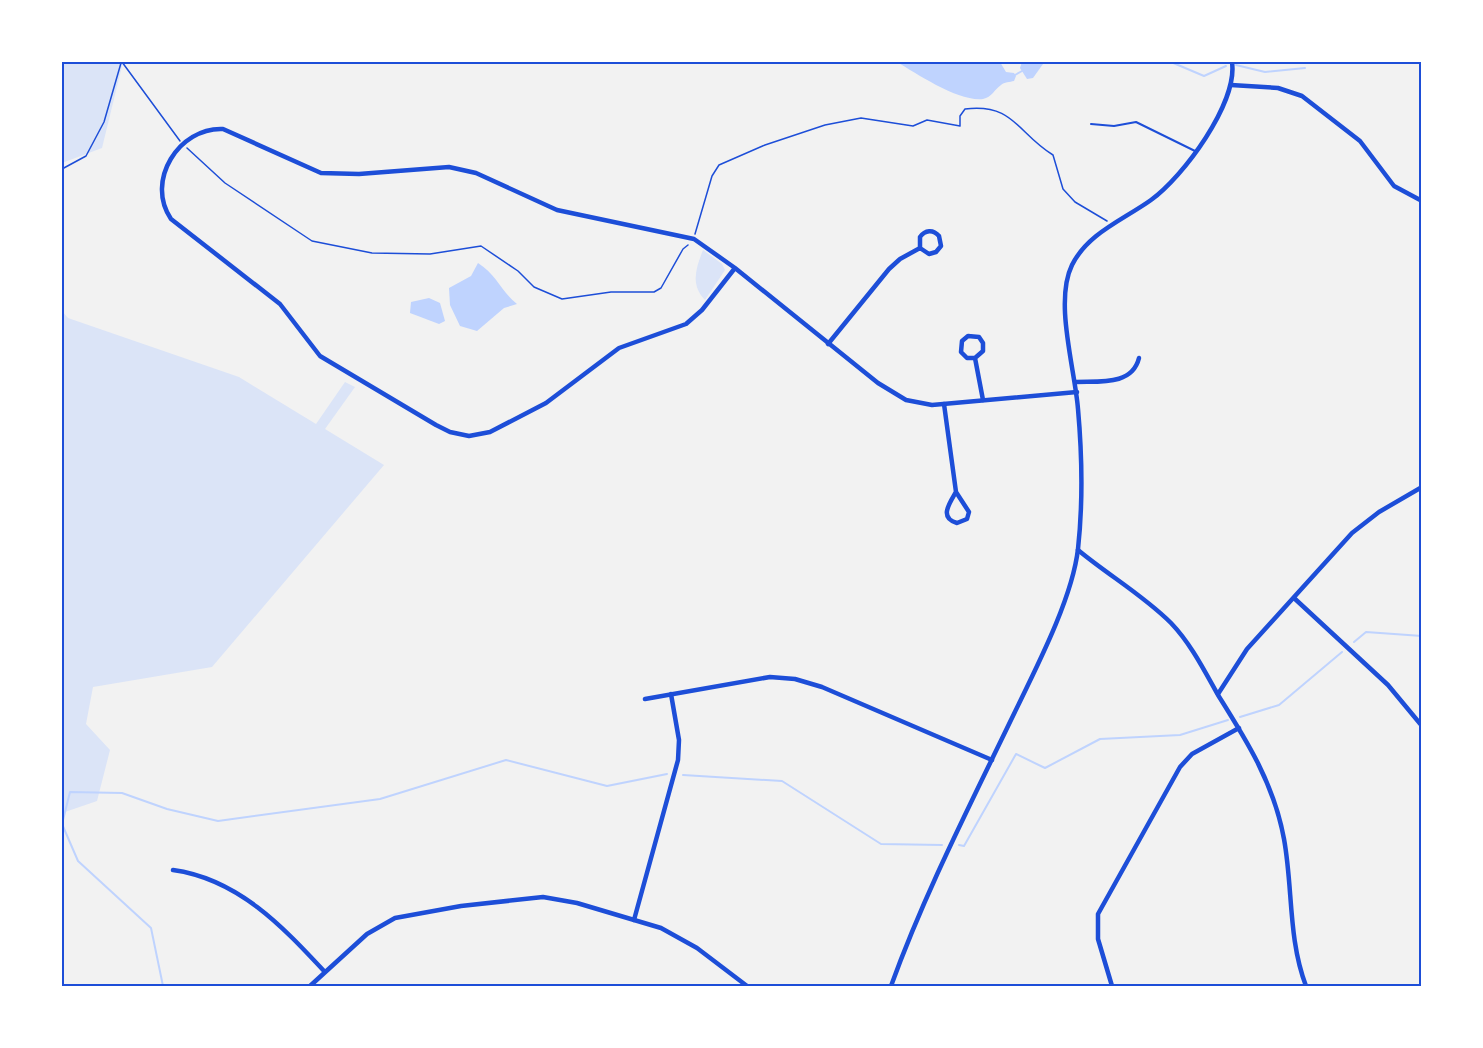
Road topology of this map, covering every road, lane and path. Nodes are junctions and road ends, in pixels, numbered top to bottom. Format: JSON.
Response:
{"nodes":[{"id":1,"x":122,"y":62,"type":"edge"},
{"id":2,"x":1232,"y":62,"type":"edge"},
{"id":3,"x":1231,"y":85,"type":"junction"},
{"id":4,"x":1091,"y":124,"type":"dead end"},
{"id":5,"x":182,"y":144,"type":"junction"},
{"id":6,"x":1195,"y":151,"type":"junction"},
{"id":7,"x":62,"y":169,"type":"edge"},
{"id":8,"x":1422,"y":201,"type":"edge"},
{"id":9,"x":1111,"y":226,"type":"junction"},
{"id":10,"x":694,"y":239,"type":"junction"},
{"id":11,"x":920,"y":248,"type":"junction"},
{"id":12,"x":735,"y":268,"type":"junction"},
{"id":13,"x":828,"y":344,"type":"junction"},
{"id":14,"x":975,"y":358,"type":"junction"},
{"id":15,"x":1139,"y":358,"type":"dead end"},
{"id":16,"x":1076,"y":382,"type":"junction"},
{"id":17,"x":1077,"y":392,"type":"junction"},
{"id":18,"x":983,"y":400,"type":"junction"},
{"id":19,"x":944,"y":404,"type":"junction"},
{"id":20,"x":1422,"y":487,"type":"edge"},
{"id":21,"x":956,"y":492,"type":"junction"},
{"id":22,"x":1078,"y":550,"type":"junction"},
{"id":23,"x":1294,"y":598,"type":"junction"},
{"id":24,"x":671,"y":694,"type":"junction"},
{"id":25,"x":1218,"y":694,"type":"junction"},
{"id":26,"x":645,"y":699,"type":"dead end"},
{"id":27,"x":1422,"y":726,"type":"edge"},
{"id":28,"x":1239,"y":728,"type":"junction"},
{"id":29,"x":992,"y":760,"type":"junction"},
{"id":30,"x":173,"y":870,"type":"dead end"},
{"id":31,"x":634,"y":920,"type":"junction"},
{"id":32,"x":324,"y":971,"type":"junction"},
{"id":33,"x":310,"y":987,"type":"edge"},
{"id":34,"x":747,"y":987,"type":"edge"},
{"id":35,"x":891,"y":987,"type":"edge"},
{"id":36,"x":1112,"y":987,"type":"edge"},
{"id":37,"x":1306,"y":987,"type":"edge"}],
"edges":[{"from":1,"to":5,"type":"path"},
{"from":1,"to":7,"type":"path"},
{"from":2,"to":3,"type":"street"},
{"from":3,"to":6,"type":"street"},
{"from":3,"to":8,"type":"street"},
{"from":4,"to":6,"type":"lane"},
{"from":5,"to":10,"type":"street"},
{"from":5,"to":10,"type":"path"},
{"from":5,"to":12,"type":"street"},
{"from":6,"to":9,"type":"street"},
{"from":9,"to":10,"type":"path"},
{"from":9,"to":16,"type":"street"},
{"from":10,"to":12,"type":"street"},
{"from":11,"to":11,"type":"street"},
{"from":11,"to":13,"type":"street"},
{"from":12,"to":13,"type":"street"},
{"from":13,"to":19,"type":"street"},
{"from":14,"to":14,"type":"street"},
{"from":14,"to":18,"type":"street"},
{"from":15,"to":16,"type":"street"},
{"from":16,"to":17,"type":"street"},
{"from":17,"to":18,"type":"street"},
{"from":17,"to":22,"type":"street"},
{"from":18,"to":19,"type":"street"},
{"from":19,"to":21,"type":"street"},
{"from":20,"to":23,"type":"street"},
{"from":21,"to":21,"type":"street"},
{"from":22,"to":25,"type":"street"},
{"from":22,"to":29,"type":"street"},
{"from":23,"to":25,"type":"street"},
{"from":23,"to":27,"type":"street"},
{"from":24,"to":26,"type":"street"},
{"from":24,"to":29,"type":"street"},
{"from":24,"to":31,"type":"street"},
{"from":25,"to":28,"type":"street"},
{"from":28,"to":36,"type":"street"},
{"from":28,"to":37,"type":"street"},
{"from":29,"to":35,"type":"street"},
{"from":30,"to":32,"type":"street"},
{"from":31,"to":32,"type":"street"},
{"from":31,"to":34,"type":"street"},
{"from":32,"to":33,"type":"street"}]}
